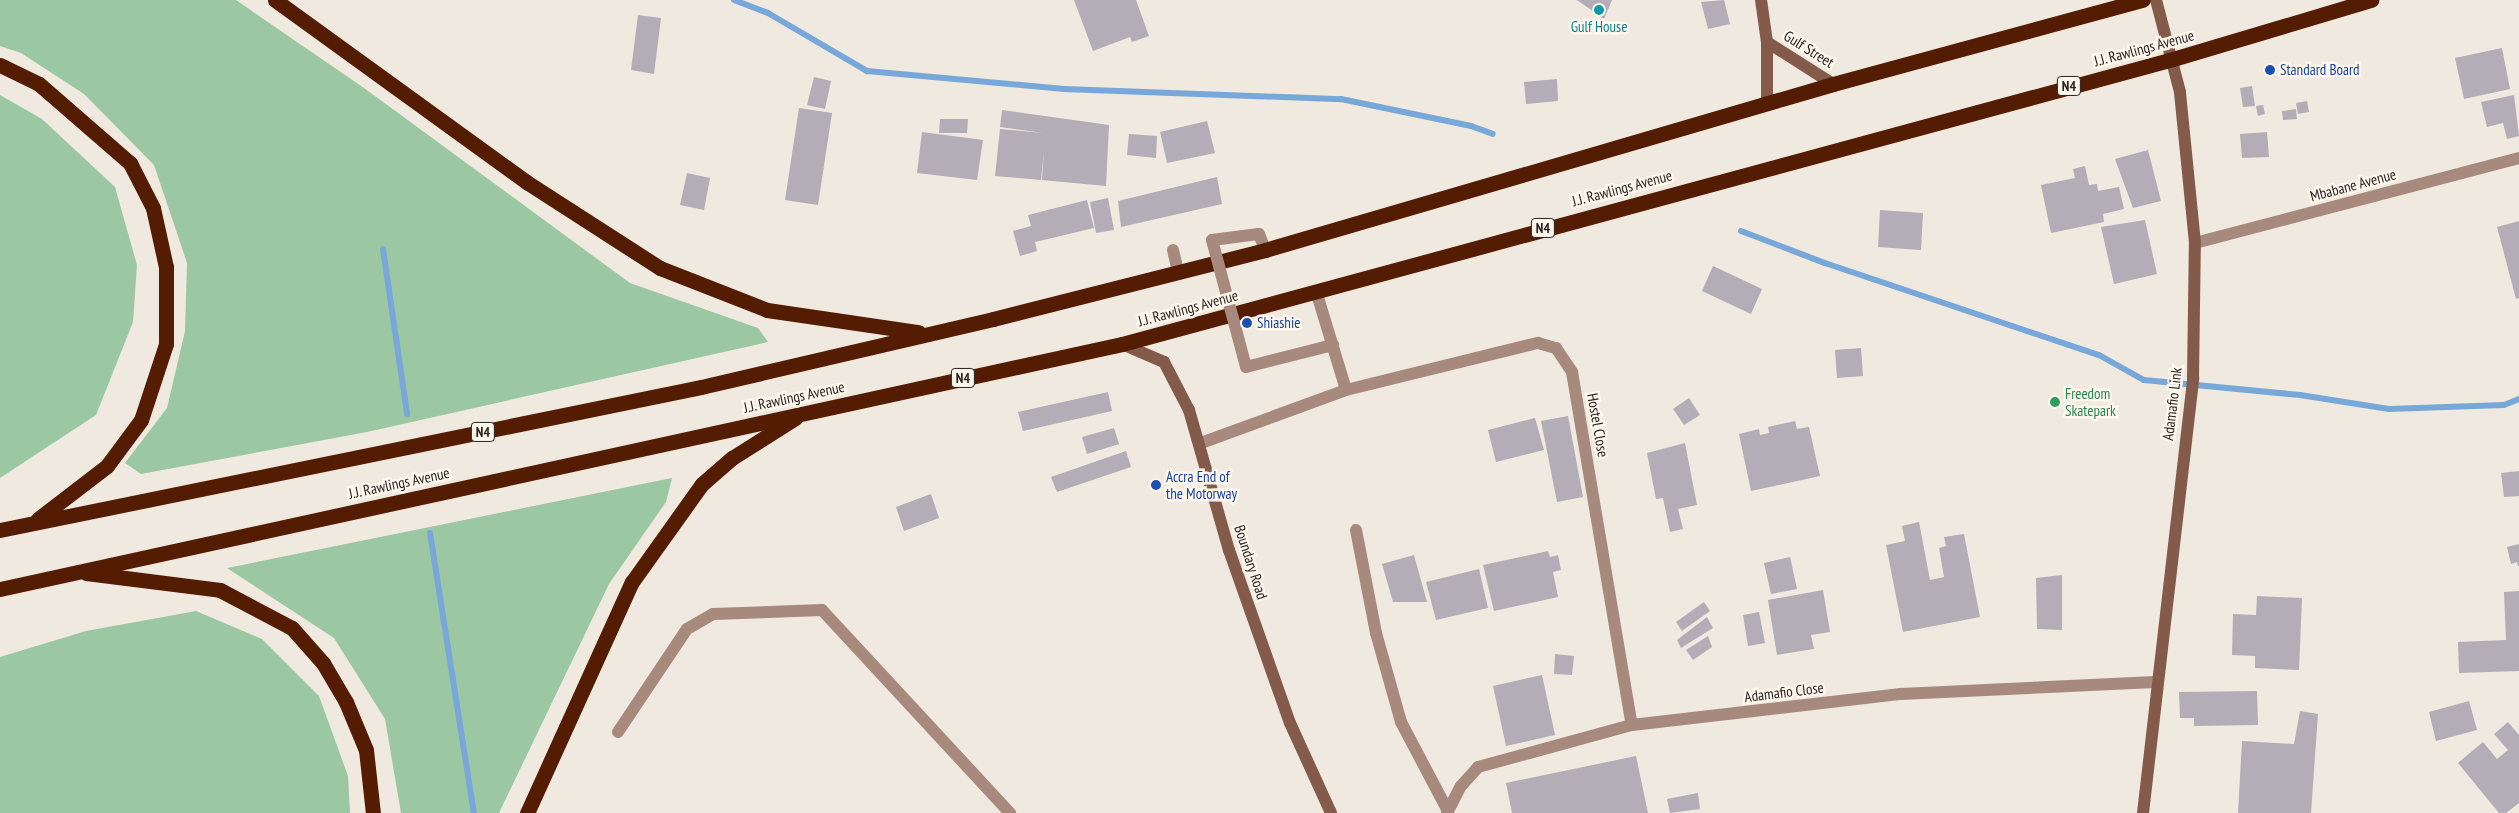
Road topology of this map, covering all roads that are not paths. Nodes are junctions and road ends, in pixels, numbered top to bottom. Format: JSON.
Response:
{"nodes":[{"id":1,"x":275,"y":0,"type":"edge"},
{"id":2,"x":1762,"y":0,"type":"edge"},
{"id":3,"x":2143,"y":0,"type":"edge"},
{"id":4,"x":2156,"y":0,"type":"edge"},
{"id":5,"x":2371,"y":0,"type":"edge"},
{"id":6,"x":1767,"y":42,"type":"junction"},
{"id":7,"x":2173,"y":59,"type":"junction"},
{"id":8,"x":0,"y":65,"type":"edge"},
{"id":9,"x":1833,"y":84,"type":"junction"},
{"id":10,"x":1767,"y":104,"type":"junction"},
{"id":11,"x":2519,"y":158,"type":"edge"},
{"id":12,"x":2195,"y":243,"type":"junction"},
{"id":13,"x":1173,"y":250,"type":"dead end"},
{"id":14,"x":1266,"y":250,"type":"junction"},
{"id":15,"x":1178,"y":272,"type":"junction"},
{"id":16,"x":1316,"y":291,"type":"junction"},
{"id":17,"x":929,"y":333,"type":"junction"},
{"id":18,"x":1122,"y":344,"type":"junction"},
{"id":19,"x":1333,"y":345,"type":"junction"},
{"id":20,"x":1346,"y":390,"type":"junction"},
{"id":21,"x":803,"y":412,"type":"junction"},
{"id":22,"x":1201,"y":443,"type":"junction"},
{"id":23,"x":34,"y":522,"type":"junction"},
{"id":24,"x":0,"y":530,"type":"edge"},
{"id":25,"x":1356,"y":530,"type":"dead end"},
{"id":26,"x":72,"y":572,"type":"junction"},
{"id":27,"x":0,"y":589,"type":"edge"},
{"id":28,"x":2155,"y":682,"type":"junction"},
{"id":29,"x":1632,"y":725,"type":"junction"},
{"id":30,"x":618,"y":732,"type":"dead end"},
{"id":31,"x":1448,"y":812,"type":"edge"},
{"id":32,"x":372,"y":813,"type":"edge"},
{"id":33,"x":527,"y":813,"type":"edge"},
{"id":34,"x":1010,"y":813,"type":"edge"},
{"id":35,"x":1331,"y":813,"type":"edge"},
{"id":36,"x":2143,"y":813,"type":"edge"}],
"edges":[{"from":1,"to":17,"type":"highway"},
{"from":2,"to":6,"type":"street","name":"Gulf Street"},
{"from":3,"to":9,"type":"highway","name":"J.J. Rawlings Avenue","number":"N4"},
{"from":4,"to":7,"type":"street","name":"Adamafio Link"},
{"from":5,"to":7,"type":"highway","name":"J.J. Rawlings Avenue","number":"N4"},
{"from":6,"to":9,"type":"street","name":"Gulf Street"},
{"from":6,"to":10,"type":"street","name":"Gulf Street"},
{"from":7,"to":12,"type":"street","name":"Adamafio Link"},
{"from":7,"to":16,"type":"highway","name":"J.J. Rawlings Avenue","number":"N4"},
{"from":8,"to":23,"type":"highway"},
{"from":9,"to":10,"type":"highway","name":"J.J. Rawlings Avenue","number":"N4"},
{"from":10,"to":14,"type":"highway","name":"J.J. Rawlings Avenue","number":"N4"},
{"from":11,"to":12,"type":"street","name":"Mbabane Avenue"},
{"from":12,"to":28,"type":"street","name":"Adamafio Link"},
{"from":13,"to":15,"type":"street"},
{"from":14,"to":15,"type":"highway","name":"J.J. Rawlings Avenue","number":"N4"},
{"from":14,"to":19,"type":"street","bridge":true},
{"from":15,"to":17,"type":"highway","name":"J.J. Rawlings Avenue","number":"N4"},
{"from":16,"to":18,"type":"highway","name":"J.J. Rawlings Avenue","number":"N4"},
{"from":16,"to":19,"type":"street"},
{"from":17,"to":23,"type":"highway","name":"J.J. Rawlings Avenue","number":"N4"},
{"from":18,"to":21,"type":"highway","name":"J.J. Rawlings Avenue","number":"N4"},
{"from":18,"to":22,"type":"street","name":"Boundary Road"},
{"from":19,"to":20,"type":"street"},
{"from":20,"to":22,"type":"street","name":"Hostel Close"},
{"from":20,"to":29,"type":"street","name":"Hostel Close"},
{"from":21,"to":26,"type":"highway","name":"J.J. Rawlings Avenue","number":"N4"},
{"from":21,"to":33,"type":"highway"},
{"from":22,"to":35,"type":"street","name":"Boundary Road"},
{"from":23,"to":24,"type":"highway","name":"J.J. Rawlings Avenue","number":"N4"},
{"from":25,"to":31,"type":"street"},
{"from":26,"to":27,"type":"highway","name":"J.J. Rawlings Avenue","number":"N4"},
{"from":26,"to":32,"type":"highway"},
{"from":28,"to":29,"type":"street","name":"Adamafio Close"},
{"from":28,"to":36,"type":"street","name":"Adamafio Link"},
{"from":29,"to":31,"type":"street","name":"Adamafio Close"},
{"from":30,"to":34,"type":"street"}]}
